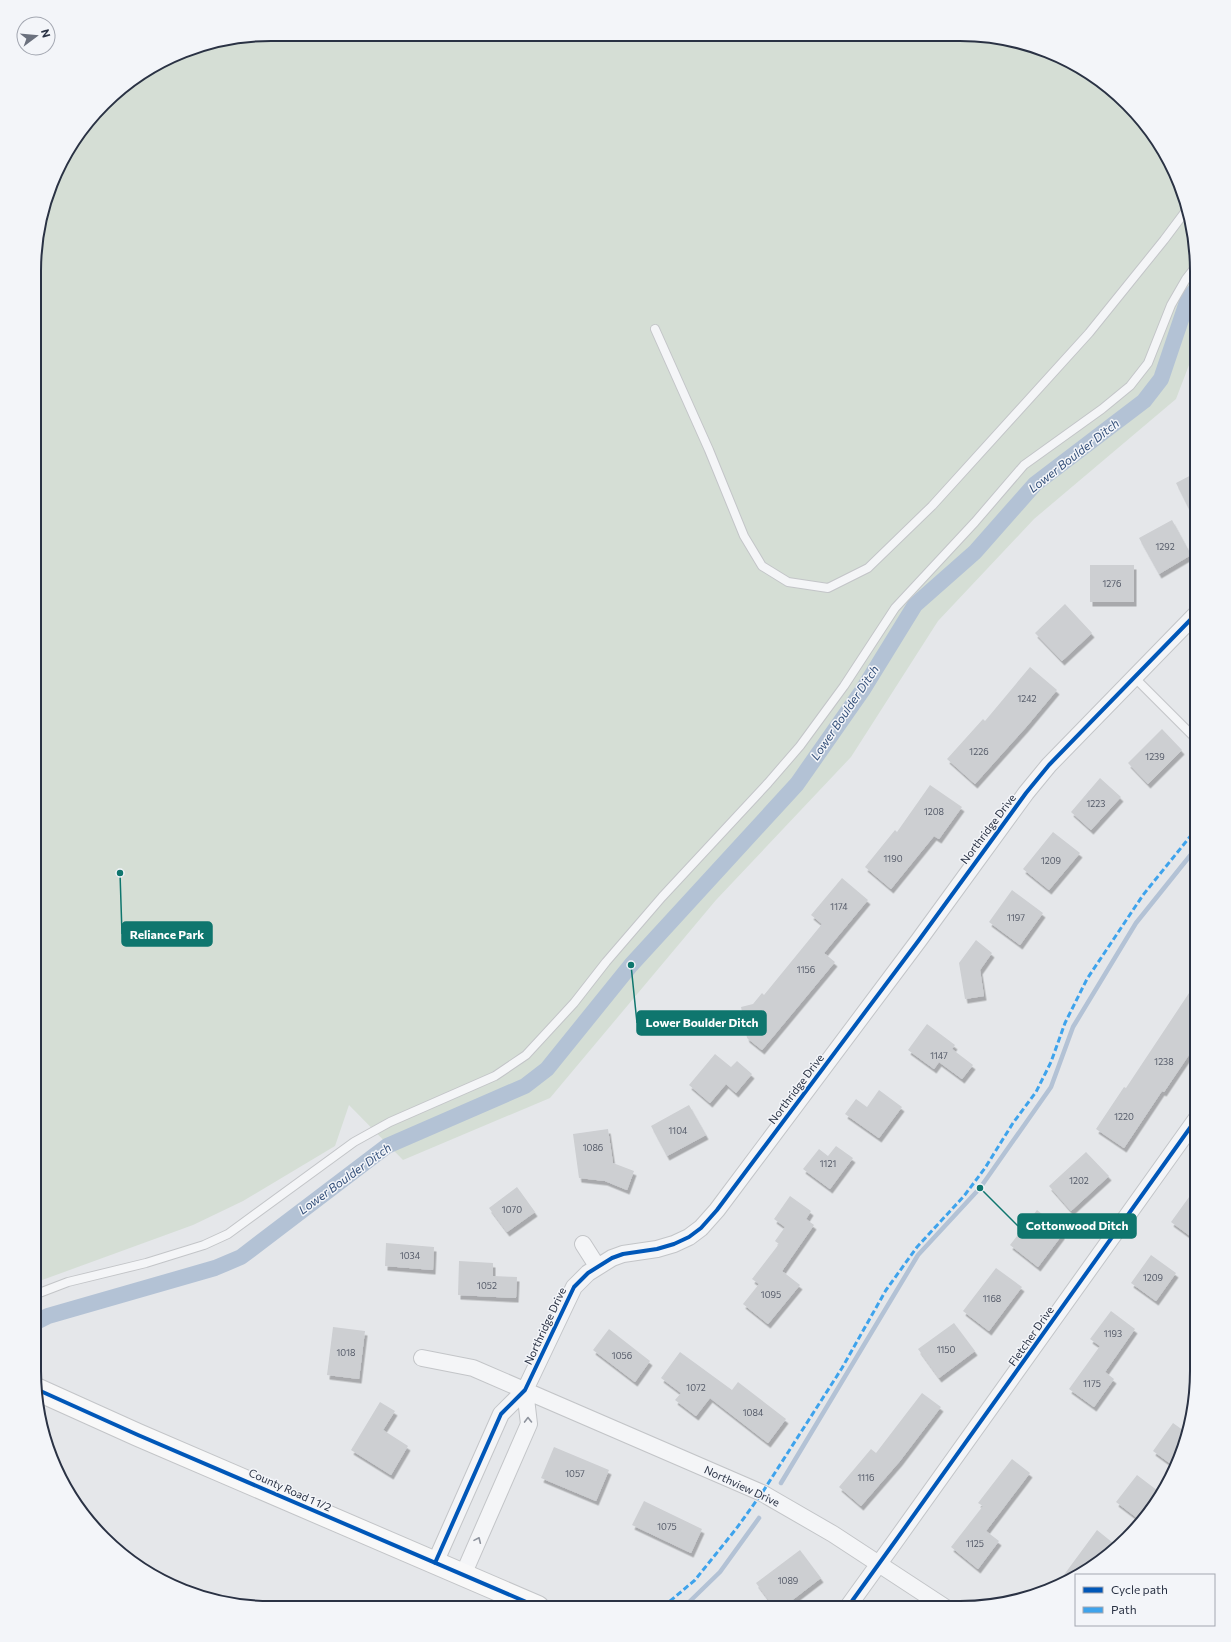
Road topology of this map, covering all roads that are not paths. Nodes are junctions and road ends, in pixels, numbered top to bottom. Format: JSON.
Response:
{"nodes":[{"id":1,"x":1183,"y":215,"type":"edge"},
{"id":2,"x":1190,"y":274,"type":"edge"},
{"id":3,"x":655,"y":329,"type":"dead end"},
{"id":4,"x":1190,"y":620,"type":"edge"},
{"id":5,"x":1134,"y":678,"type":"junction"},
{"id":6,"x":1190,"y":733,"type":"edge"},
{"id":7,"x":1190,"y":1128,"type":"edge"},
{"id":8,"x":583,"y":1244,"type":"dead end"},
{"id":9,"x":597,"y":1266,"type":"junction"},
{"id":10,"x":41,"y":1292,"type":"edge"},
{"id":11,"x":422,"y":1358,"type":"dead end"},
{"id":12,"x":525,"y":1390,"type":"junction"},
{"id":13,"x":42,"y":1392,"type":"edge"},
{"id":14,"x":435,"y":1563,"type":"junction"},
{"id":15,"x":878,"y":1564,"type":"junction"},
{"id":16,"x":463,"y":1575,"type":"junction"},
{"id":17,"x":524,"y":1601,"type":"edge"},
{"id":18,"x":852,"y":1601,"type":"edge"},
{"id":19,"x":935,"y":1601,"type":"edge"}],
"edges":[{"from":1,"to":3,"type":"lane"},
{"from":2,"to":10,"type":"lane"},
{"from":4,"to":5,"type":"street","name":"Northridge Drive"},
{"from":5,"to":6,"type":"lane"},
{"from":5,"to":9,"type":"street","name":"Northridge Drive"},
{"from":7,"to":15,"type":"street","name":"Fletcher Drive"},
{"from":8,"to":9,"type":"street"},
{"from":9,"to":12,"type":"street","name":"Northridge Drive"},
{"from":11,"to":12,"type":"street","name":"Northview Drive"},
{"from":12,"to":14,"type":"street","name":"Northridge Drive"},
{"from":12,"to":15,"type":"street","name":"Northview Drive"},
{"from":16,"to":12,"type":"street","one_way":true},
{"from":13,"to":14,"type":"street","name":"County Road 1 1/2"},
{"from":14,"to":16,"type":"street","name":"County Road 1 1/2"},
{"from":15,"to":18,"type":"street","name":"Fletcher Drive"},
{"from":15,"to":19,"type":"street","name":"Northview Drive"},
{"from":16,"to":17,"type":"street","name":"County Road 1 1/2"}]}
